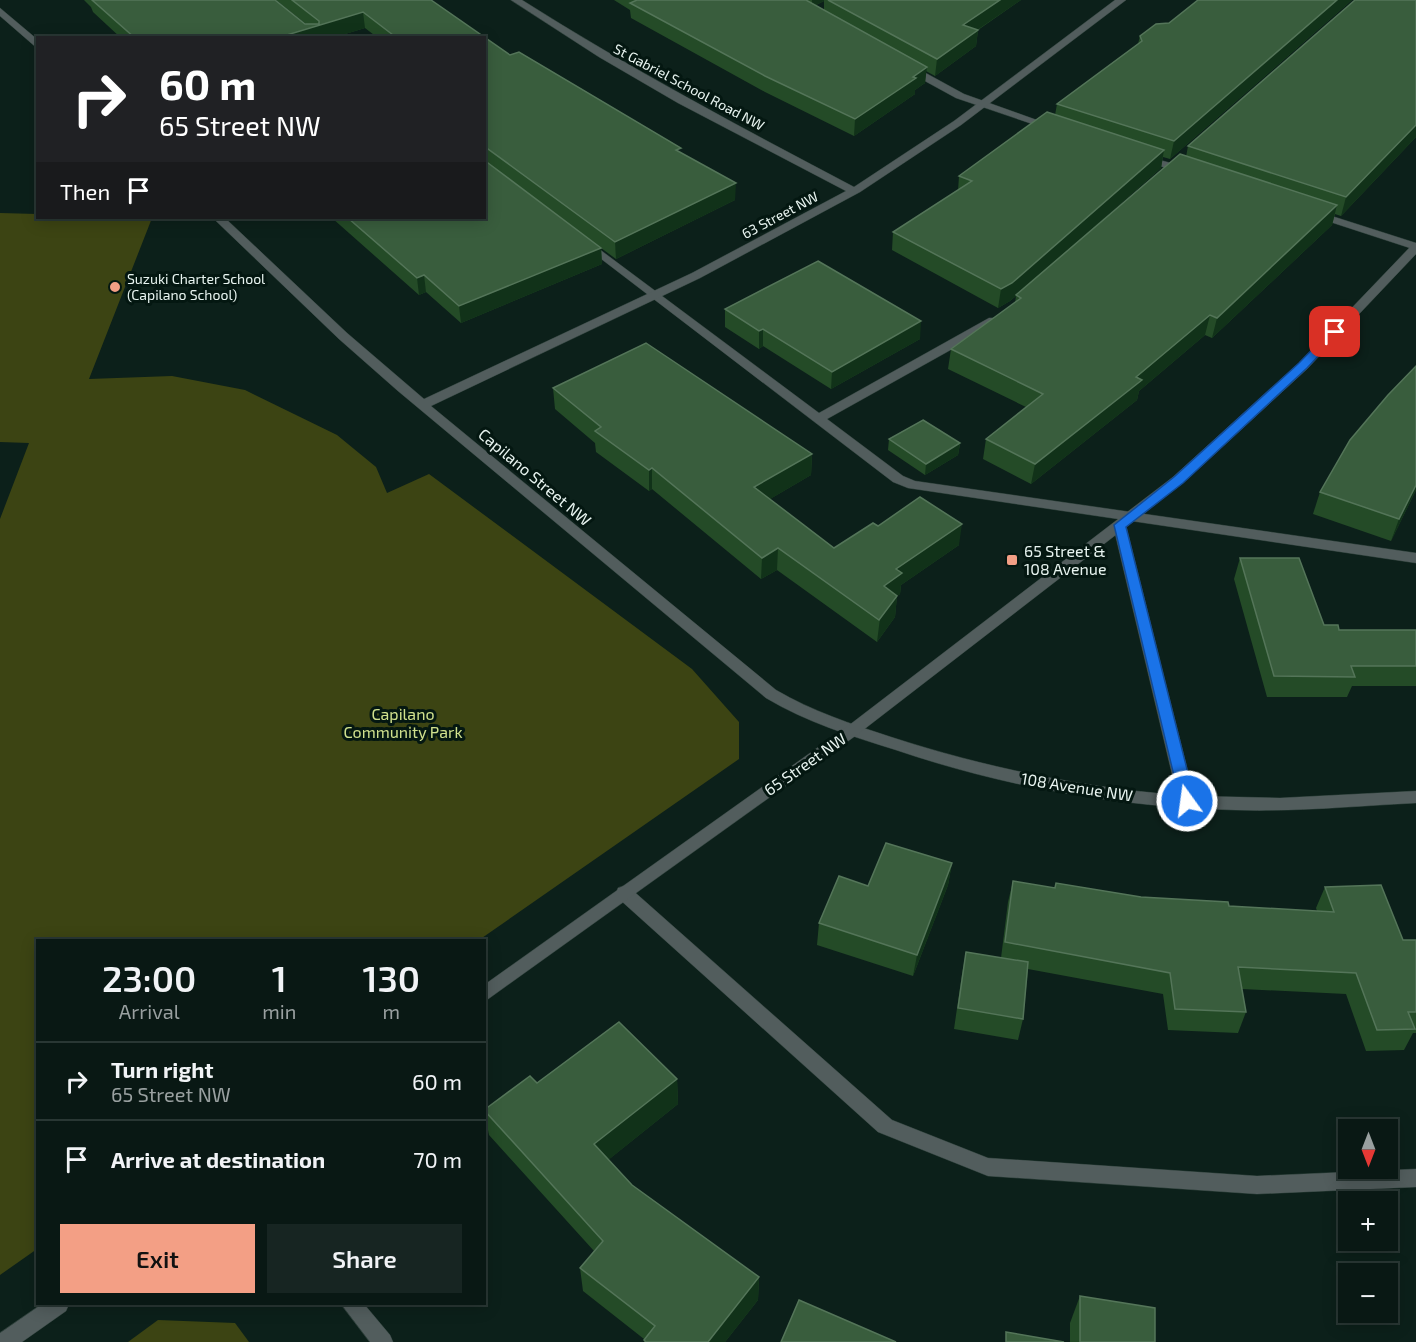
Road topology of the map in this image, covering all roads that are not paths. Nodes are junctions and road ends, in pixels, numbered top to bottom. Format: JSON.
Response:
{"nodes":[{"id":1,"x":516,"y":0,"type":"edge"},
{"id":2,"x":1121,"y":0,"type":"edge"},
{"id":3,"x":0,"y":11,"type":"edge"},
{"id":4,"x":36,"y":44,"type":"edge"},
{"id":5,"x":901,"y":63,"type":"edge"},
{"id":6,"x":982,"y":104,"type":"junction"},
{"id":7,"x":1068,"y":133,"type":"edge"},
{"id":8,"x":1132,"y":154,"type":"edge"},
{"id":9,"x":1196,"y":173,"type":"edge"},
{"id":10,"x":854,"y":191,"type":"junction"},
{"id":11,"x":1306,"y":211,"type":"edge"},
{"id":12,"x":220,"y":219,"type":"edge"},
{"id":13,"x":575,"y":235,"type":"edge"},
{"id":14,"x":1416,"y":247,"type":"edge"},
{"id":15,"x":655,"y":295,"type":"junction"},
{"id":16,"x":1006,"y":311,"type":"edge"},
{"id":17,"x":422,"y":405,"type":"junction"},
{"id":18,"x":818,"y":419,"type":"junction"},
{"id":19,"x":1125,"y":521,"type":"junction"},
{"id":20,"x":1416,"y":558,"type":"edge"},
{"id":21,"x":853,"y":730,"type":"junction"},
{"id":22,"x":1416,"y":797,"type":"edge"},
{"id":23,"x":1187,"y":801,"type":"junction"},
{"id":24,"x":624,"y":893,"type":"junction"},
{"id":25,"x":486,"y":993,"type":"edge"},
{"id":26,"x":1416,"y":1178,"type":"edge"},
{"id":27,"x":57,"y":1305,"type":"edge"},
{"id":28,"x":352,"y":1305,"type":"edge"},
{"id":29,"x":5,"y":1342,"type":"edge"},
{"id":30,"x":383,"y":1342,"type":"edge"}],
"edges":[{"from":1,"to":10,"type":"street","name":"St Gabriel School Road NW"},
{"from":2,"to":6,"type":"street","name":"63 Street NW"},
{"from":3,"to":4,"type":"street"},
{"from":5,"to":6,"type":"street"},
{"from":6,"to":7,"type":"street"},
{"from":6,"to":10,"type":"street","name":"63 Street NW"},
{"from":8,"to":9,"type":"street"},
{"from":10,"to":15,"type":"street","name":"63 Street NW"},
{"from":11,"to":14,"type":"street"},
{"from":12,"to":17,"type":"street","name":"Capilano Street NW"},
{"from":13,"to":15,"type":"street"},
{"from":14,"to":19,"type":"street","name":"65 Street NW"},
{"from":15,"to":17,"type":"street","name":"63 Street NW"},
{"from":15,"to":18,"type":"street"},
{"from":16,"to":18,"type":"street"},
{"from":17,"to":21,"type":"street","name":"Capilano Street NW"},
{"from":18,"to":19,"type":"street"},
{"from":19,"to":20,"type":"street"},
{"from":19,"to":21,"type":"street","name":"65 Street NW"},
{"from":19,"to":23,"type":"street"},
{"from":21,"to":23,"type":"street","name":"108 Avenue NW"},
{"from":21,"to":24,"type":"street","name":"65 Street NW"},
{"from":22,"to":23,"type":"street","name":"108 Avenue NW"},
{"from":24,"to":25,"type":"street","name":"65 Street NW"},
{"from":24,"to":26,"type":"street"},
{"from":27,"to":29,"type":"street"},
{"from":28,"to":30,"type":"street"}]}
